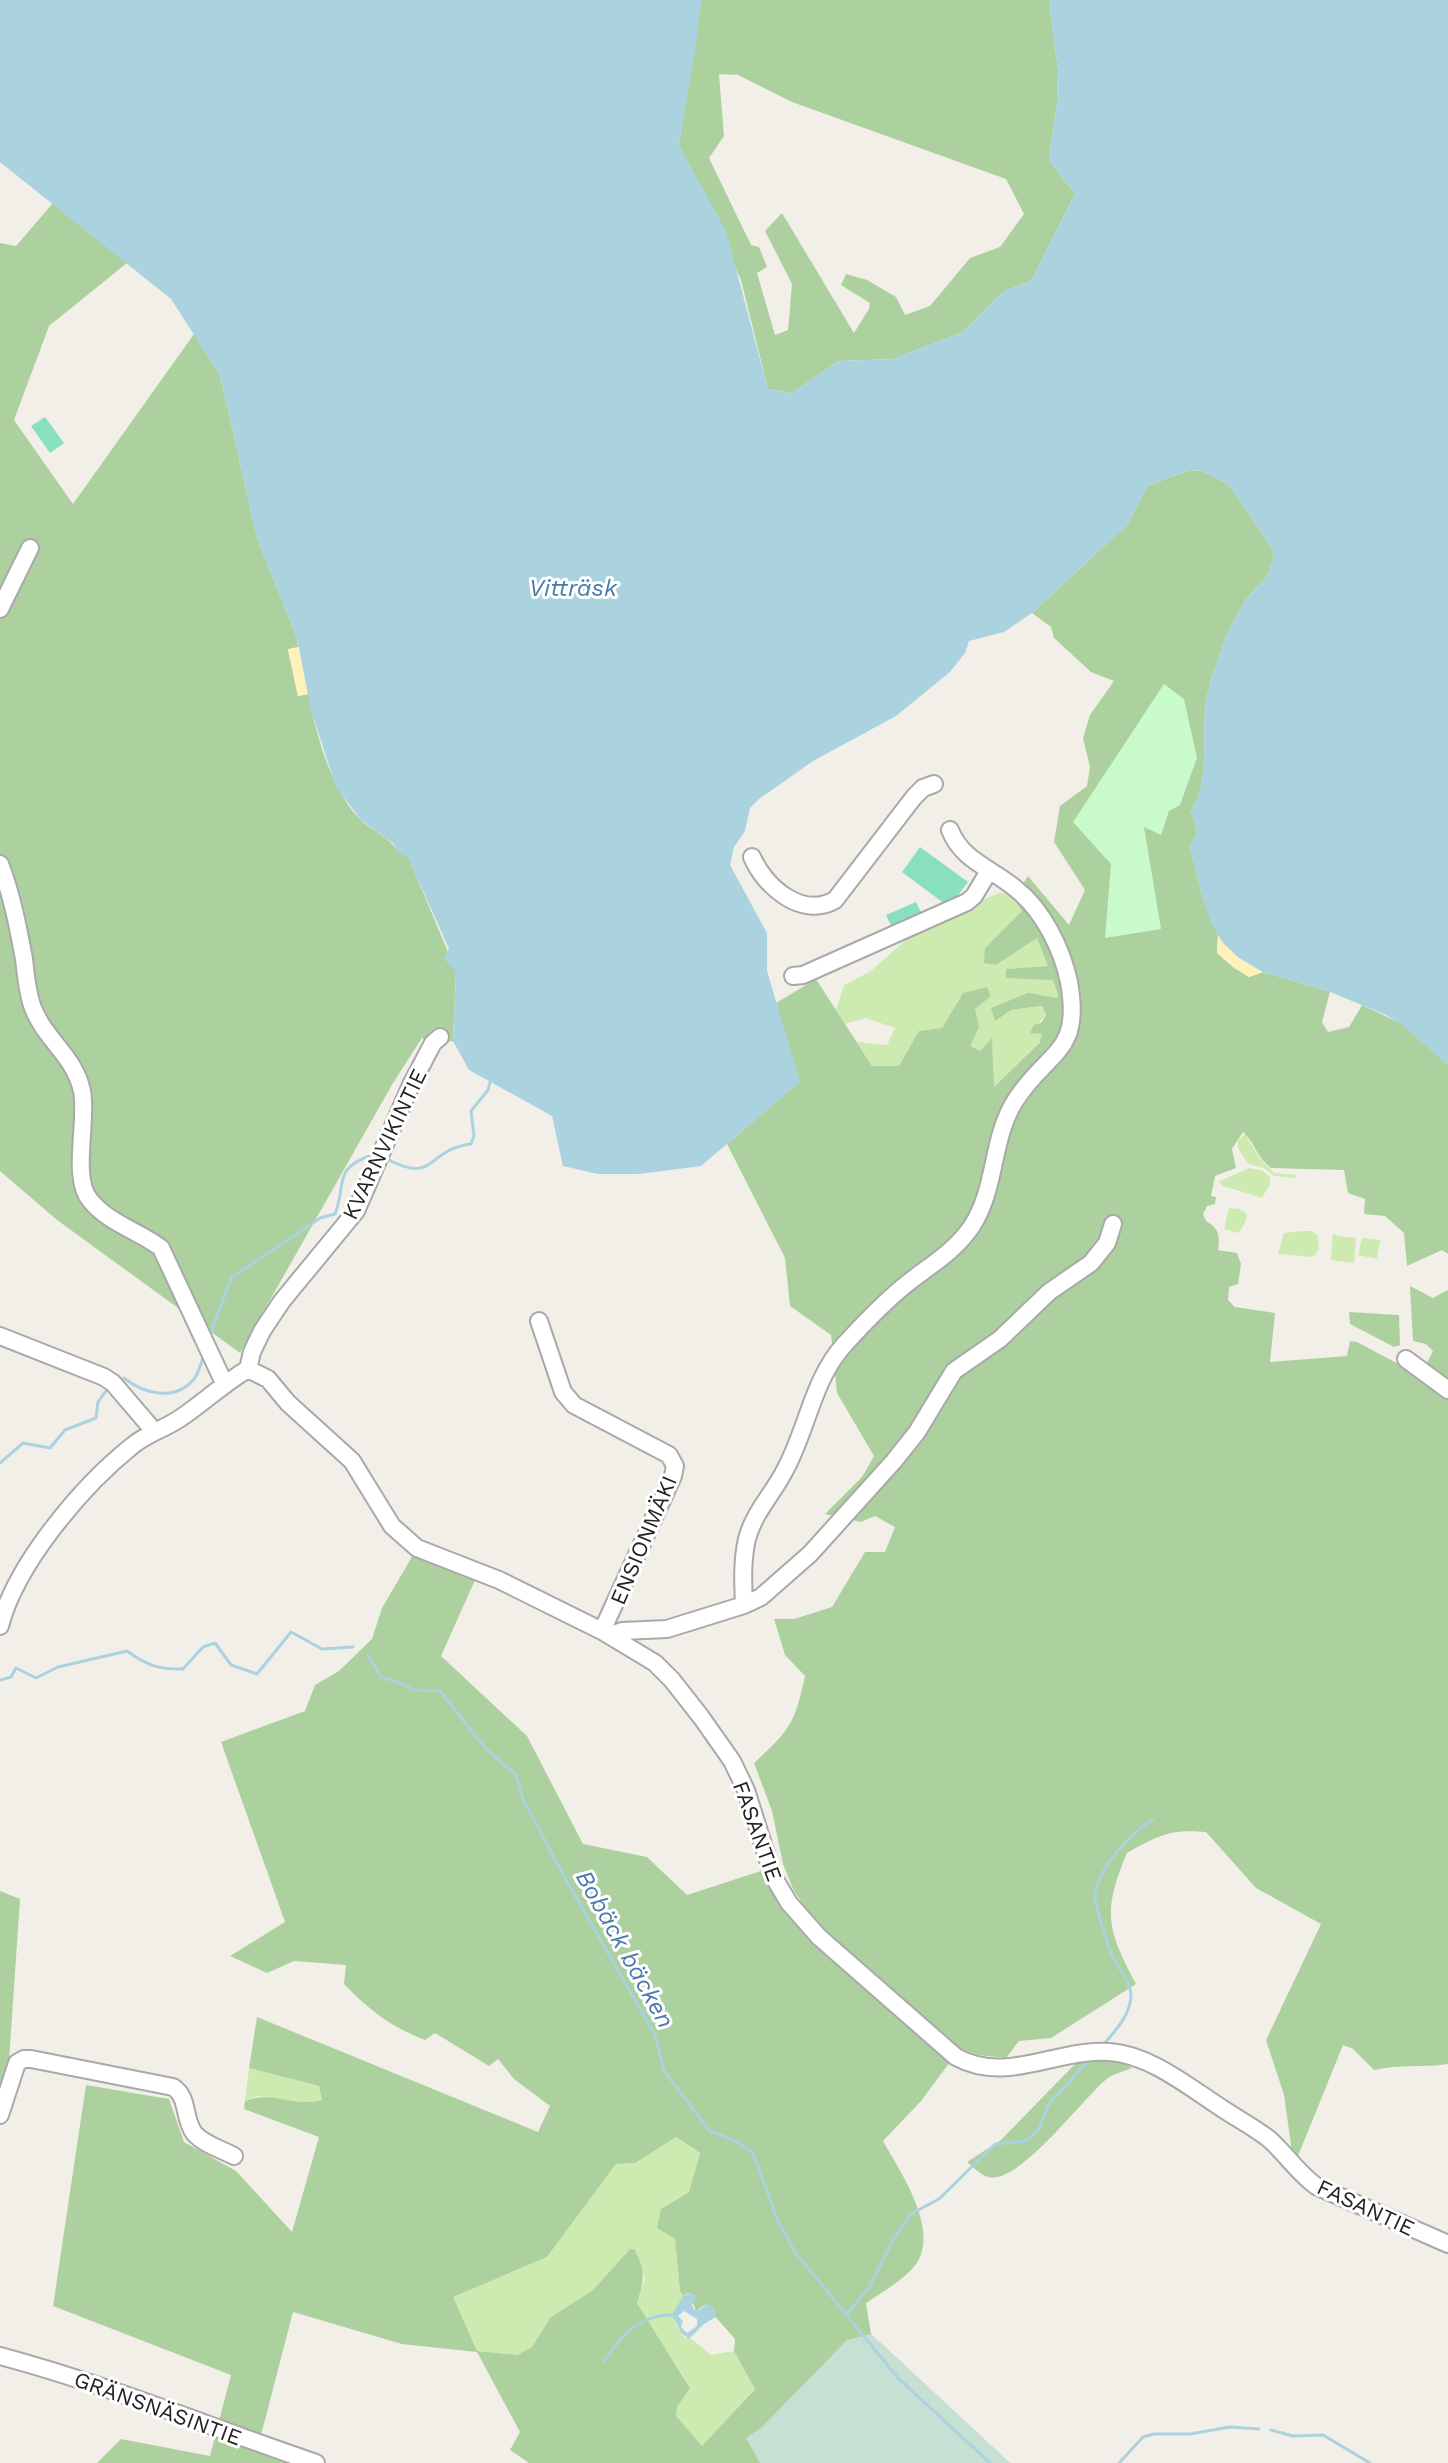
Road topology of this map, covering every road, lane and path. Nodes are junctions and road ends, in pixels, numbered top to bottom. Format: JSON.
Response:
{"nodes":[{"id":1,"x":30,"y":548,"type":"dead end"},
{"id":2,"x":0,"y":609,"type":"edge"},
{"id":3,"x":934,"y":784,"type":"dead end"},
{"id":4,"x":950,"y":830,"type":"dead end"},
{"id":5,"x":752,"y":857,"type":"dead end"},
{"id":6,"x":0,"y":864,"type":"edge"},
{"id":7,"x":989,"y":871,"type":"junction"},
{"id":8,"x":793,"y":976,"type":"dead end"},
{"id":9,"x":440,"y":1037,"type":"dead end"},
{"id":10,"x":1113,"y":1224,"type":"dead end"},
{"id":11,"x":539,"y":1321,"type":"dead end"},
{"id":12,"x":0,"y":1336,"type":"edge"},
{"id":13,"x":1406,"y":1359,"type":"dead end"},
{"id":14,"x":248,"y":1369,"type":"junction"},
{"id":15,"x":225,"y":1385,"type":"junction"},
{"id":16,"x":1448,"y":1390,"type":"edge"},
{"id":17,"x":154,"y":1431,"type":"junction"},
{"id":18,"x":3,"y":1598,"type":"edge"},
{"id":19,"x":744,"y":1605,"type":"junction"},
{"id":20,"x":0,"y":1626,"type":"edge"},
{"id":21,"x":667,"y":1629,"type":"junction"},
{"id":22,"x":606,"y":1633,"type":"junction"},
{"id":23,"x":655,"y":1663,"type":"junction"},
{"id":24,"x":0,"y":2115,"type":"edge"},
{"id":25,"x":234,"y":2156,"type":"dead end"},
{"id":26,"x":1448,"y":2244,"type":"edge"},
{"id":27,"x":0,"y":2356,"type":"edge"},
{"id":28,"x":316,"y":2463,"type":"edge"}],
"edges":[{"from":1,"to":2,"type":"street"},
{"from":3,"to":5,"type":"street"},
{"from":4,"to":7,"type":"street"},
{"from":6,"to":15,"type":"street"},
{"from":7,"to":8,"type":"street"},
{"from":7,"to":19,"type":"street"},
{"from":9,"to":14,"type":"street","name":"KVARNVIKINTIE"},
{"from":10,"to":19,"type":"street"},
{"from":11,"to":22,"type":"street","name":"ENSIONMÄKI"},
{"from":12,"to":17,"type":"street"},
{"from":13,"to":16,"type":"street"},
{"from":14,"to":15,"type":"street"},
{"from":14,"to":22,"type":"street","name":"FASANTIE"},
{"from":15,"to":17,"type":"street"},
{"from":17,"to":18,"type":"street"},
{"from":18,"to":20,"type":"street"},
{"from":19,"to":21,"type":"street"},
{"from":21,"to":22,"type":"street"},
{"from":21,"to":23,"type":"street"},
{"from":22,"to":23,"type":"street","name":"FASANTIE"},
{"from":23,"to":26,"type":"street","name":"FASANTIE"},
{"from":24,"to":25,"type":"street"},
{"from":27,"to":28,"type":"street","name":"GRÄNSNÄSINTIE"}]}
